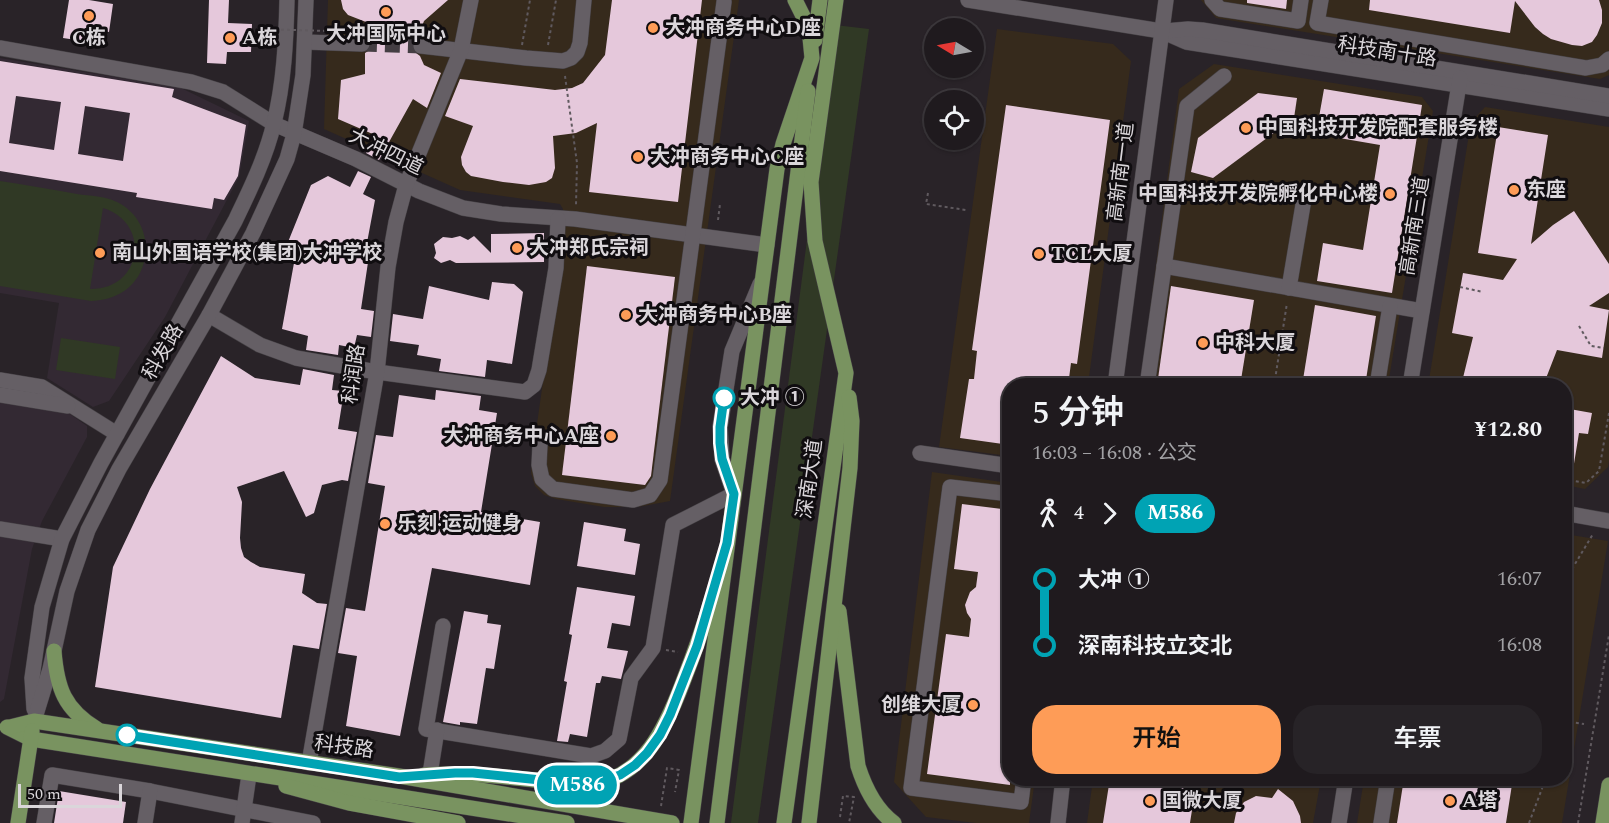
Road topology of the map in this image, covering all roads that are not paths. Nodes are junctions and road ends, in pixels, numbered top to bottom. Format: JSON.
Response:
{"nodes":[{"id":1,"x":287,"y":0,"type":"edge"},
{"id":2,"x":306,"y":0,"type":"edge"},
{"id":3,"x":471,"y":0,"type":"edge"},
{"id":4,"x":584,"y":0,"type":"edge"},
{"id":5,"x":795,"y":0,"type":"edge"},
{"id":6,"x":819,"y":0,"type":"edge"},
{"id":7,"x":836,"y":0,"type":"edge"},
{"id":8,"x":968,"y":0,"type":"edge"},
{"id":9,"x":1166,"y":0,"type":"edge"},
{"id":10,"x":1212,"y":0,"type":"edge"},
{"id":11,"x":1301,"y":0,"type":"edge"},
{"id":12,"x":1321,"y":0,"type":"edge"},
{"id":13,"x":724,"y":2,"type":"dead end"},
{"id":14,"x":1161,"y":31,"type":"junction"},
{"id":15,"x":364,"y":38,"type":"tunnel mouth"},
{"id":16,"x":305,"y":42,"type":"junction"},
{"id":17,"x":421,"y":46,"type":"tunnel mouth"},
{"id":18,"x":0,"y":48,"type":"edge"},
{"id":19,"x":461,"y":50,"type":"junction"},
{"id":20,"x":812,"y":58,"type":"junction"},
{"id":21,"x":1609,"y":59,"type":"edge"},
{"id":22,"x":1548,"y":61,"type":"junction"},
{"id":23,"x":1224,"y":76,"type":"dead end"},
{"id":24,"x":1460,"y":79,"type":"junction"},
{"id":25,"x":1544,"y":86,"type":"junction"},
{"id":26,"x":1609,"y":96,"type":"edge"},
{"id":27,"x":1609,"y":109,"type":"edge"},
{"id":28,"x":274,"y":124,"type":"junction"},
{"id":29,"x":294,"y":134,"type":"junction"},
{"id":30,"x":406,"y":185,"type":"junction"},
{"id":31,"x":1305,"y":193,"type":"dead end"},
{"id":32,"x":558,"y":219,"type":"junction"},
{"id":33,"x":691,"y":235,"type":"junction"},
{"id":34,"x":767,"y":245,"type":"junction"},
{"id":35,"x":1164,"y":267,"type":"junction"},
{"id":36,"x":763,"y":278,"type":"junction"},
{"id":37,"x":1289,"y":288,"type":"junction"},
{"id":38,"x":1390,"y":306,"type":"junction"},
{"id":39,"x":1422,"y":311,"type":"junction"},
{"id":40,"x":209,"y":315,"type":"junction"},
{"id":41,"x":377,"y":372,"type":"junction"},
{"id":42,"x":846,"y":373,"type":"junction"},
{"id":43,"x":1117,"y":378,"type":"edge"},
{"id":44,"x":1148,"y":378,"type":"edge"},
{"id":45,"x":1378,"y":378,"type":"edge"},
{"id":46,"x":1411,"y":378,"type":"edge"},
{"id":47,"x":0,"y":380,"type":"edge"},
{"id":48,"x":0,"y":395,"type":"edge"},
{"id":49,"x":74,"y":407,"type":"junction"},
{"id":50,"x":117,"y":434,"type":"junction"},
{"id":51,"x":540,"y":444,"type":"dead end"},
{"id":52,"x":920,"y":453,"type":"dead end"},
{"id":53,"x":1002,"y":465,"type":"edge"},
{"id":54,"x":1002,"y":493,"type":"edge"},
{"id":55,"x":734,"y":494,"type":"junction"},
{"id":56,"x":1572,"y":514,"type":"edge"},
{"id":57,"x":1609,"y":521,"type":"edge"},
{"id":58,"x":0,"y":529,"type":"edge"},
{"id":59,"x":62,"y":539,"type":"junction"},
{"id":60,"x":727,"y":543,"type":"junction"},
{"id":61,"x":836,"y":587,"type":"junction"},
{"id":62,"x":443,"y":626,"type":"dead end"},
{"id":63,"x":54,"y":651,"type":"junction"},
{"id":64,"x":34,"y":721,"type":"junction"},
{"id":65,"x":5,"y":726,"type":"edge"},
{"id":66,"x":437,"y":730,"type":"junction"},
{"id":67,"x":99,"y":731,"type":"junction"},
{"id":68,"x":31,"y":739,"type":"junction"},
{"id":69,"x":309,"y":763,"type":"junction"},
{"id":70,"x":249,"y":774,"type":"junction"},
{"id":71,"x":430,"y":774,"type":"junction"},
{"id":72,"x":399,"y":777,"type":"junction"},
{"id":73,"x":1609,"y":785,"type":"edge"},
{"id":74,"x":1023,"y":786,"type":"edge"},
{"id":75,"x":1063,"y":786,"type":"edge"},
{"id":76,"x":1345,"y":786,"type":"edge"},
{"id":77,"x":1387,"y":786,"type":"edge"},
{"id":78,"x":150,"y":791,"type":"junction"},
{"id":79,"x":243,"y":817,"type":"edge"},
{"id":80,"x":18,"y":823,"type":"edge"},
{"id":81,"x":44,"y":823,"type":"edge"},
{"id":82,"x":145,"y":823,"type":"edge"},
{"id":83,"x":313,"y":823,"type":"edge"},
{"id":84,"x":458,"y":823,"type":"edge"},
{"id":85,"x":567,"y":823,"type":"edge"},
{"id":86,"x":672,"y":823,"type":"edge"},
{"id":87,"x":691,"y":823,"type":"edge"},
{"id":88,"x":717,"y":823,"type":"edge"},
{"id":89,"x":784,"y":823,"type":"edge"},
{"id":90,"x":809,"y":823,"type":"edge"},
{"id":91,"x":894,"y":823,"type":"edge"},
{"id":92,"x":1058,"y":823,"type":"edge"},
{"id":93,"x":1339,"y":823,"type":"edge"},
{"id":94,"x":1381,"y":823,"type":"edge"},
{"id":95,"x":1603,"y":823,"type":"edge"}],
"edges":[{"from":1,"to":28,"type":"street","name":"科发路"},
{"from":2,"to":16,"type":"street","name":"科发路"},
{"from":3,"to":19,"type":"street","name":"科润路"},
{"from":4,"to":19,"type":"street"},
{"from":5,"to":20,"type":"main road"},
{"from":6,"to":20,"type":"main road"},
{"from":7,"to":42,"type":"main road","name":"深南大道"},
{"from":8,"to":14,"type":"street","name":"科技南十路"},
{"from":9,"to":14,"type":"street","name":"高新南一道"},
{"from":10,"to":11,"type":"street"},
{"from":12,"to":22,"type":"street"},
{"from":13,"to":33,"type":"street"},
{"from":14,"to":24,"type":"street","name":"科技南十路"},
{"from":14,"to":43,"type":"street","name":"高新南一道"},
{"from":15,"to":16,"type":"street"},
{"from":16,"to":29,"type":"street","name":"科发路"},
{"from":17,"to":19,"type":"street"},
{"from":18,"to":28,"type":"street","name":"大冲四道"},
{"from":19,"to":30,"type":"street","name":"科润路"},
{"from":20,"to":34,"type":"main road"},
{"from":20,"to":88,"type":"main road"},
{"from":21,"to":22,"type":"street"},
{"from":22,"to":25,"type":"street"},
{"from":23,"to":35,"type":"street"},
{"from":24,"to":25,"type":"street","name":"科技南十路"},
{"from":24,"to":27,"type":"street","name":"科技南十路"},
{"from":24,"to":39,"type":"street","name":"高新南三道"},
{"from":25,"to":26,"type":"street","name":"科技南十路"},
{"from":28,"to":29,"type":"street","name":"大冲四道"},
{"from":28,"to":50,"type":"street","name":"科发路"},
{"from":29,"to":30,"type":"street","name":"大冲四道"},
{"from":29,"to":40,"type":"street","name":"科发路"},
{"from":30,"to":32,"type":"street","name":"大冲四道"},
{"from":30,"to":41,"type":"street","name":"科润路"},
{"from":31,"to":37,"type":"street"},
{"from":32,"to":33,"type":"street","name":"大冲四道"},
{"from":32,"to":41,"type":"street"},
{"from":33,"to":34,"type":"street","name":"大冲四道"},
{"from":33,"to":51,"type":"street"},
{"from":34,"to":36,"type":"main road"},
{"from":35,"to":37,"type":"street"},
{"from":35,"to":44,"type":"street"},
{"from":36,"to":55,"type":"main road"},
{"from":36,"to":55,"type":"street"},
{"from":37,"to":38,"type":"street"},
{"from":38,"to":39,"type":"street"},
{"from":38,"to":45,"type":"street"},
{"from":39,"to":46,"type":"street","name":"高新南三道"},
{"from":40,"to":41,"type":"street"},
{"from":40,"to":63,"type":"street","name":"科发路"},
{"from":41,"to":69,"type":"street","name":"科润路"},
{"from":42,"to":61,"type":"main road"},
{"from":42,"to":89,"type":"main road","name":"深南大道"},
{"from":47,"to":49,"type":"street"},
{"from":48,"to":49,"type":"street"},
{"from":49,"to":50,"type":"street"},
{"from":50,"to":59,"type":"street","name":"科发路"},
{"from":52,"to":53,"type":"street"},
{"from":54,"to":74,"type":"street"},
{"from":55,"to":60,"type":"main road"},
{"from":55,"to":66,"type":"street"},
{"from":56,"to":57,"type":"street"},
{"from":58,"to":59,"type":"street"},
{"from":59,"to":64,"type":"street","name":"科发路"},
{"from":60,"to":71,"type":"main road"},
{"from":60,"to":87,"type":"main road"},
{"from":61,"to":90,"type":"main road"},
{"from":61,"to":91,"type":"main road"},
{"from":62,"to":66,"type":"street"},
{"from":63,"to":64,"type":"street","name":"科发路"},
{"from":63,"to":67,"type":"main road"},
{"from":64,"to":65,"type":"main road","name":"科技路"},
{"from":64,"to":67,"type":"main road","name":"科技路"},
{"from":64,"to":68,"type":"main road","name":"科发路"},
{"from":65,"to":68,"type":"main road","name":"科技路"},
{"from":66,"to":71,"type":"street"},
{"from":67,"to":69,"type":"main road","name":"科技路"},
{"from":68,"to":70,"type":"main road","name":"科技路"},
{"from":68,"to":80,"type":"main road","name":"科发路"},
{"from":69,"to":72,"type":"main road","name":"科技路"},
{"from":70,"to":79,"type":"street"},
{"from":70,"to":84,"type":"main road"},
{"from":70,"to":85,"type":"main road","name":"科技路"},
{"from":71,"to":72,"type":"main road"},
{"from":72,"to":86,"type":"main road","name":"科技路"},
{"from":73,"to":95,"type":"main road"},
{"from":75,"to":92,"type":"street"},
{"from":76,"to":93,"type":"street"},
{"from":77,"to":94,"type":"street"},
{"from":78,"to":79,"type":"street"},
{"from":78,"to":81,"type":"street"},
{"from":78,"to":82,"type":"street"},
{"from":79,"to":83,"type":"street"}]}
